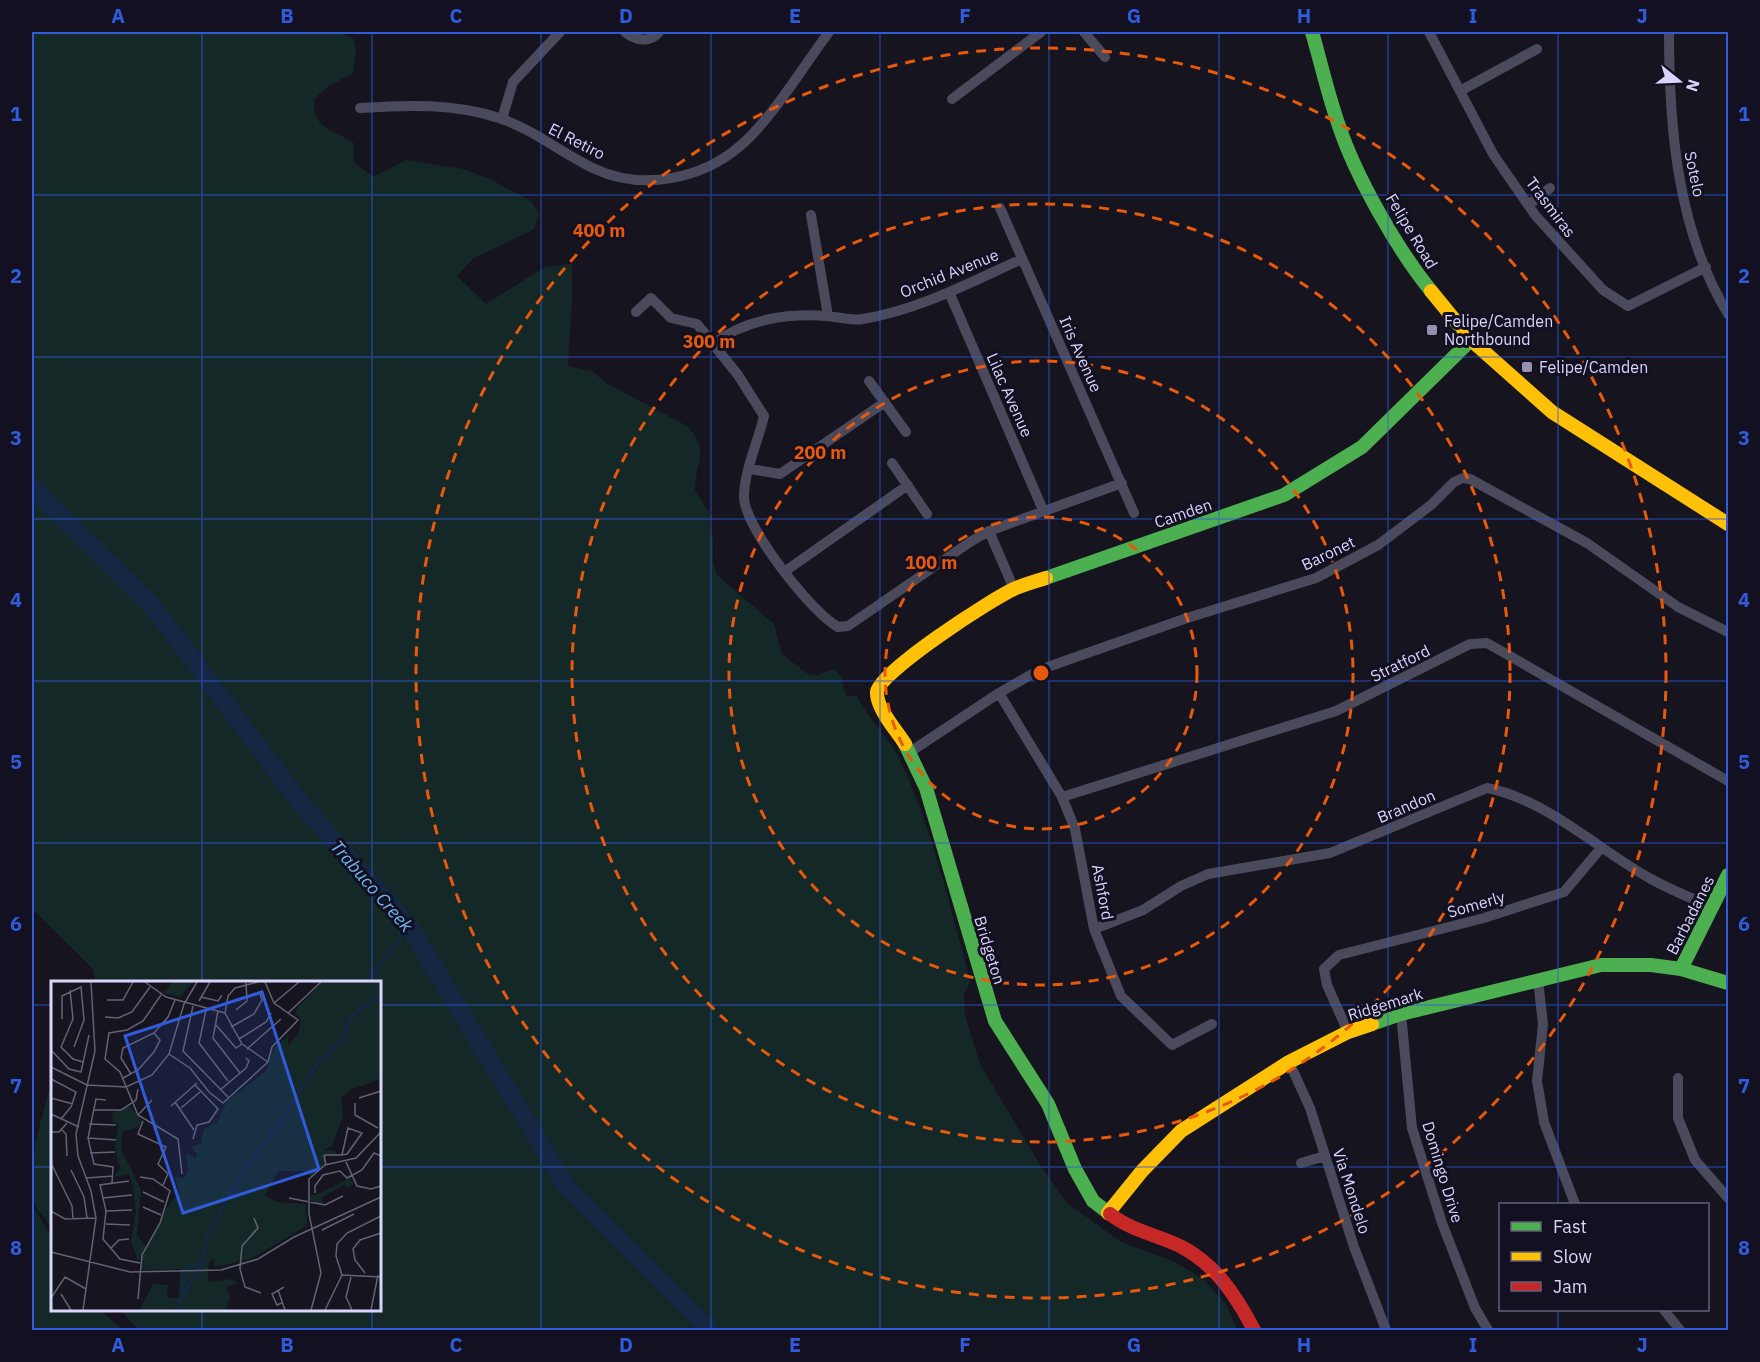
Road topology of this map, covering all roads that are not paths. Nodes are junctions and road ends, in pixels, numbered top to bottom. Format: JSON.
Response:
{"nodes":[{"id":1,"x":560,"y":32,"type":"edge"},
{"id":2,"x":625,"y":32,"type":"edge"},
{"id":3,"x":659,"y":32,"type":"edge"},
{"id":4,"x":829,"y":32,"type":"edge"},
{"id":5,"x":1041,"y":32,"type":"edge"},
{"id":6,"x":1084,"y":32,"type":"edge"},
{"id":7,"x":1312,"y":32,"type":"edge"},
{"id":8,"x":1429,"y":32,"type":"edge"},
{"id":9,"x":1669,"y":32,"type":"edge"},
{"id":10,"x":1537,"y":49,"type":"dead end"},
{"id":11,"x":1105,"y":57,"type":"dead end"},
{"id":12,"x":1460,"y":90,"type":"junction"},
{"id":13,"x":952,"y":99,"type":"dead end"},
{"id":14,"x":360,"y":108,"type":"dead end"},
{"id":15,"x":502,"y":119,"type":"junction"},
{"id":16,"x":1550,"y":188,"type":"dead end"},
{"id":17,"x":1530,"y":204,"type":"junction"},
{"id":18,"x":1000,"y":208,"type":"dead end"},
{"id":19,"x":811,"y":215,"type":"dead end"},
{"id":20,"x":1022,"y":259,"type":"junction"},
{"id":21,"x":1706,"y":267,"type":"junction"},
{"id":22,"x":949,"y":292,"type":"junction"},
{"id":23,"x":636,"y":312,"type":"dead end"},
{"id":24,"x":1728,"y":314,"type":"edge"},
{"id":25,"x":828,"y":316,"type":"junction"},
{"id":26,"x":1471,"y":340,"type":"junction"},
{"id":27,"x":714,"y":344,"type":"junction"},
{"id":28,"x":869,"y":381,"type":"dead end"},
{"id":29,"x":885,"y":402,"type":"junction"},
{"id":30,"x":906,"y":432,"type":"dead end"},
{"id":31,"x":892,"y":462,"type":"dead end"},
{"id":32,"x":750,"y":469,"type":"junction"},
{"id":33,"x":1122,"y":483,"type":"junction"},
{"id":34,"x":908,"y":486,"type":"junction"},
{"id":35,"x":1043,"y":510,"type":"junction"},
{"id":36,"x":1134,"y":513,"type":"dead end"},
{"id":37,"x":927,"y":514,"type":"dead end"},
{"id":38,"x":1728,"y":524,"type":"edge"},
{"id":39,"x":989,"y":531,"type":"junction"},
{"id":40,"x":784,"y":572,"type":"junction"},
{"id":41,"x":1014,"y":589,"type":"junction"},
{"id":42,"x":1728,"y":632,"type":"edge"},
{"id":43,"x":881,"y":681,"type":"joint"},
{"id":44,"x":999,"y":693,"type":"junction"},
{"id":45,"x":910,"y":752,"type":"junction"},
{"id":46,"x":1728,"y":782,"type":"edge"},
{"id":47,"x":1062,"y":797,"type":"junction"},
{"id":48,"x":1601,"y":848,"type":"junction"},
{"id":49,"x":1728,"y":875,"type":"edge"},
{"id":50,"x":1714,"y":908,"type":"junction"},
{"id":51,"x":1094,"y":929,"type":"junction"},
{"id":52,"x":1681,"y":969,"type":"junction"},
{"id":53,"x":1538,"y":980,"type":"junction"},
{"id":54,"x":1728,"y":983,"type":"edge"},
{"id":55,"x":1401,"y":1014,"type":"junction"},
{"id":56,"x":1212,"y":1024,"type":"dead end"},
{"id":57,"x":1348,"y":1032,"type":"junction"},
{"id":58,"x":1289,"y":1062,"type":"junction"},
{"id":59,"x":1678,"y":1078,"type":"dead end"},
{"id":60,"x":1325,"y":1156,"type":"junction"},
{"id":61,"x":1301,"y":1163,"type":"dead end"},
{"id":62,"x":1728,"y":1197,"type":"edge"},
{"id":63,"x":1575,"y":1203,"type":"edge"},
{"id":64,"x":1108,"y":1213,"type":"junction"},
{"id":65,"x":1665,"y":1311,"type":"edge"},
{"id":66,"x":1254,"y":1330,"type":"edge"},
{"id":67,"x":1386,"y":1330,"type":"edge"},
{"id":68,"x":1488,"y":1330,"type":"edge"},
{"id":69,"x":1680,"y":1330,"type":"edge"}],
"edges":[{"from":1,"to":15,"type":"street"},
{"from":2,"to":3,"type":"street"},
{"from":4,"to":15,"type":"street","name":"El Retiro"},
{"from":5,"to":13,"type":"street"},
{"from":6,"to":11,"type":"street"},
{"from":7,"to":26,"type":"street","name":"Felipe Road"},
{"from":8,"to":12,"type":"street","name":"Trasmiras"},
{"from":9,"to":21,"type":"street","name":"Sotelo"},
{"from":10,"to":12,"type":"street"},
{"from":12,"to":17,"type":"street","name":"Trasmiras"},
{"from":14,"to":15,"type":"street","name":"El Retiro"},
{"from":16,"to":17,"type":"street"},
{"from":17,"to":21,"type":"street","name":"Trasmiras"},
{"from":18,"to":20,"type":"street","name":"Iris Avenue"},
{"from":19,"to":25,"type":"street"},
{"from":20,"to":22,"type":"street","name":"Orchid Avenue"},
{"from":20,"to":33,"type":"street","name":"Iris Avenue"},
{"from":21,"to":24,"type":"street","name":"Sotelo"},
{"from":22,"to":25,"type":"street","name":"Orchid Avenue"},
{"from":22,"to":35,"type":"street","name":"Lilac Avenue"},
{"from":23,"to":27,"type":"street"},
{"from":25,"to":27,"type":"street","name":"Orchid Avenue"},
{"from":26,"to":38,"type":"street","name":"Felipe Road"},
{"from":26,"to":41,"type":"street","name":"Camden"},
{"from":27,"to":32,"type":"street"},
{"from":28,"to":29,"type":"street"},
{"from":29,"to":30,"type":"street"},
{"from":29,"to":32,"type":"street"},
{"from":31,"to":34,"type":"street"},
{"from":32,"to":40,"type":"street"},
{"from":33,"to":35,"type":"street"},
{"from":33,"to":36,"type":"street","name":"Iris Avenue"},
{"from":34,"to":37,"type":"street"},
{"from":34,"to":40,"type":"street"},
{"from":35,"to":39,"type":"street"},
{"from":39,"to":40,"type":"street"},
{"from":39,"to":41,"type":"street"},
{"from":41,"to":43,"type":"street","name":"Camden"},
{"from":42,"to":44,"type":"street","name":"Baronet"},
{"from":43,"to":45,"type":"street","name":"Bridgeton"},
{"from":44,"to":45,"type":"street","name":"Baronet"},
{"from":44,"to":47,"type":"street","name":"Ashford"},
{"from":45,"to":64,"type":"street","name":"Bridgeton"},
{"from":46,"to":47,"type":"street","name":"Stratford"},
{"from":47,"to":51,"type":"street","name":"Ashford"},
{"from":48,"to":50,"type":"street","name":"Brandon"},
{"from":48,"to":51,"type":"street","name":"Brandon"},
{"from":48,"to":57,"type":"street","name":"Somerly"},
{"from":49,"to":50,"type":"street","name":"Barbadanes"},
{"from":50,"to":52,"type":"street","name":"Barbadanes"},
{"from":51,"to":56,"type":"street","name":"Ashford"},
{"from":52,"to":53,"type":"street","name":"Ridgemark"},
{"from":52,"to":54,"type":"street","name":"Ridgemark"},
{"from":53,"to":55,"type":"street","name":"Ridgemark"},
{"from":53,"to":63,"type":"street"},
{"from":55,"to":57,"type":"street","name":"Ridgemark"},
{"from":55,"to":68,"type":"street","name":"Domingo Drive"},
{"from":57,"to":58,"type":"street","name":"Ridgemark"},
{"from":58,"to":60,"type":"street","name":"Via Mondelo"},
{"from":58,"to":64,"type":"street","name":"Ridgemark"},
{"from":59,"to":62,"type":"street"},
{"from":60,"to":61,"type":"street"},
{"from":60,"to":67,"type":"street","name":"Via Mondelo"},
{"from":64,"to":66,"type":"street","name":"Bridgeton"},
{"from":65,"to":69,"type":"street"}]}
